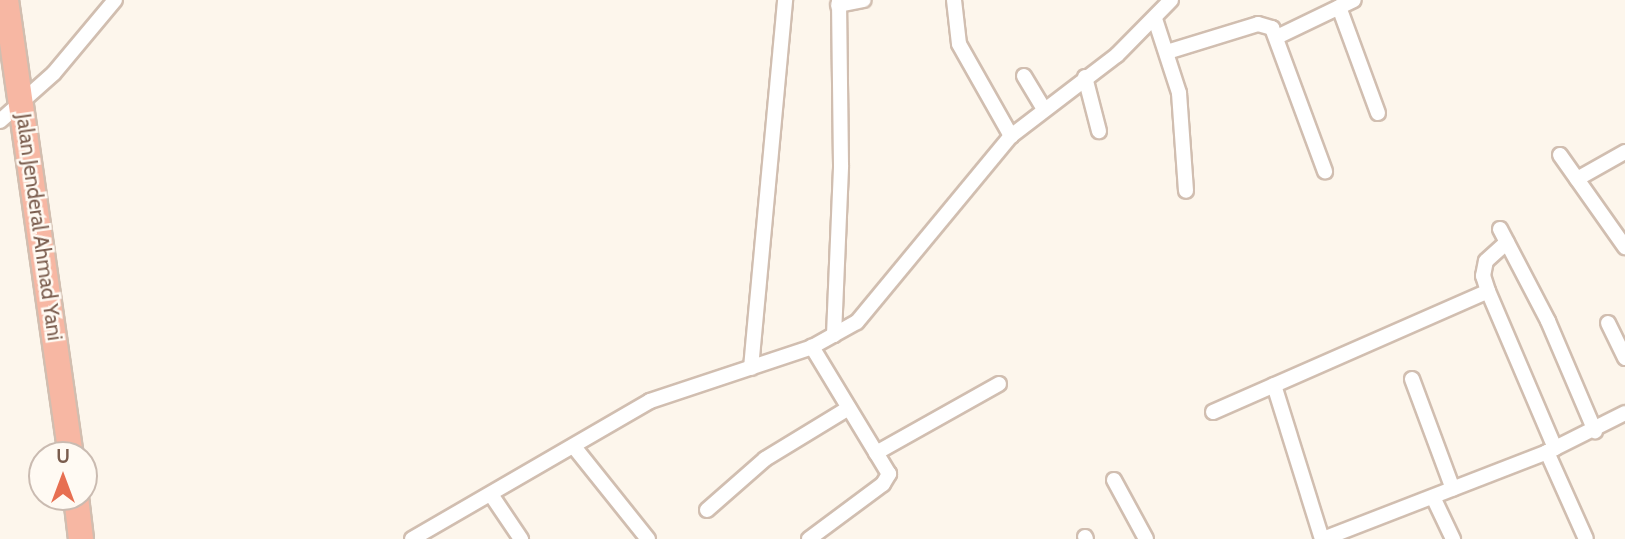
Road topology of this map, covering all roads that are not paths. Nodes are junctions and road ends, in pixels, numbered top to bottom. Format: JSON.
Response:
{"nodes":[{"id":1,"x":6,"y":0,"type":"edge"},
{"id":2,"x":115,"y":0,"type":"edge"},
{"id":3,"x":785,"y":0,"type":"edge"},
{"id":4,"x":864,"y":0,"type":"edge"},
{"id":5,"x":954,"y":0,"type":"edge"},
{"id":6,"x":1171,"y":0,"type":"edge"},
{"id":7,"x":1354,"y":0,"type":"edge"},
{"id":8,"x":839,"y":2,"type":"edge"},
{"id":9,"x":1331,"y":6,"type":"edge"},
{"id":10,"x":1155,"y":19,"type":"junction"},
{"id":11,"x":1278,"y":37,"type":"junction"},
{"id":12,"x":1167,"y":52,"type":"junction"},
{"id":13,"x":1024,"y":76,"type":"dead end"},
{"id":14,"x":1085,"y":77,"type":"junction"},
{"id":15,"x":21,"y":100,"type":"junction"},
{"id":16,"x":1044,"y":109,"type":"junction"},
{"id":17,"x":1378,"y":113,"type":"dead end"},
{"id":18,"x":0,"y":121,"type":"edge"},
{"id":19,"x":1098,"y":131,"type":"dead end"},
{"id":20,"x":1011,"y":136,"type":"junction"},
{"id":21,"x":1625,"y":152,"type":"edge"},
{"id":22,"x":1560,"y":155,"type":"dead end"},
{"id":23,"x":1325,"y":171,"type":"dead end"},
{"id":24,"x":1577,"y":179,"type":"junction"},
{"id":25,"x":1186,"y":191,"type":"dead end"},
{"id":26,"x":1625,"y":247,"type":"edge"},
{"id":27,"x":1488,"y":291,"type":"junction"},
{"id":28,"x":1608,"y":323,"type":"dead end"},
{"id":29,"x":834,"y":335,"type":"junction"},
{"id":30,"x":812,"y":347,"type":"junction"},
{"id":31,"x":1625,"y":358,"type":"edge"},
{"id":32,"x":751,"y":368,"type":"junction"},
{"id":33,"x":1412,"y":379,"type":"dead end"},
{"id":34,"x":999,"y":384,"type":"dead end"},
{"id":35,"x":1274,"y":385,"type":"junction"},
{"id":36,"x":849,"y":408,"type":"junction"},
{"id":37,"x":1213,"y":412,"type":"dead end"},
{"id":38,"x":1625,"y":413,"type":"edge"},
{"id":39,"x":1595,"y":431,"type":"junction"},
{"id":40,"x":69,"y":441,"type":"edge"},
{"id":41,"x":575,"y":448,"type":"junction"},
{"id":42,"x":1551,"y":450,"type":"junction"},
{"id":43,"x":876,"y":453,"type":"junction"},
{"id":44,"x":1114,"y":480,"type":"dead end"},
{"id":45,"x":1453,"y":489,"type":"junction"},
{"id":46,"x":492,"y":496,"type":"junction"},
{"id":47,"x":1433,"y":497,"type":"junction"},
{"id":48,"x":707,"y":510,"type":"dead end"},
{"id":49,"x":78,"y":511,"type":"edge"},
{"id":50,"x":435,"y":534,"type":"edge"},
{"id":51,"x":1349,"y":534,"type":"edge"},
{"id":52,"x":81,"y":539,"type":"edge"},
{"id":53,"x":412,"y":539,"type":"edge"},
{"id":54,"x":521,"y":539,"type":"edge"},
{"id":55,"x":648,"y":539,"type":"edge"},
{"id":56,"x":809,"y":539,"type":"edge"},
{"id":57,"x":1146,"y":539,"type":"edge"},
{"id":58,"x":1322,"y":539,"type":"edge"},
{"id":59,"x":1453,"y":539,"type":"edge"},
{"id":60,"x":1586,"y":539,"type":"edge"}],
"edges":[{"from":1,"to":15,"type":"highway","name":"Jalan Jenderal Ahmad Yani"},
{"from":2,"to":15,"type":"street"},
{"from":3,"to":32,"type":"street"},
{"from":4,"to":8,"type":"street"},
{"from":5,"to":20,"type":"street"},
{"from":6,"to":10,"type":"street"},
{"from":7,"to":9,"type":"street"},
{"from":8,"to":29,"type":"street"},
{"from":9,"to":11,"type":"street"},
{"from":9,"to":17,"type":"street"},
{"from":10,"to":12,"type":"street"},
{"from":10,"to":14,"type":"street"},
{"from":11,"to":12,"type":"street"},
{"from":11,"to":23,"type":"street"},
{"from":12,"to":25,"type":"street"},
{"from":13,"to":16,"type":"street"},
{"from":14,"to":16,"type":"street"},
{"from":14,"to":19,"type":"street"},
{"from":15,"to":18,"type":"street"},
{"from":15,"to":40,"type":"highway","name":"Jalan Jenderal Ahmad Yani"},
{"from":16,"to":20,"type":"street"},
{"from":20,"to":29,"type":"street"},
{"from":21,"to":24,"type":"street"},
{"from":22,"to":24,"type":"street"},
{"from":24,"to":26,"type":"street"},
{"from":27,"to":35,"type":"street"},
{"from":27,"to":39,"type":"street"},
{"from":27,"to":42,"type":"street"},
{"from":28,"to":31,"type":"street"},
{"from":29,"to":30,"type":"street"},
{"from":30,"to":32,"type":"street"},
{"from":30,"to":36,"type":"street"},
{"from":32,"to":41,"type":"street"},
{"from":33,"to":45,"type":"street"},
{"from":34,"to":43,"type":"street"},
{"from":35,"to":37,"type":"street"},
{"from":35,"to":58,"type":"street"},
{"from":36,"to":43,"type":"street"},
{"from":36,"to":48,"type":"street"},
{"from":38,"to":39,"type":"street"},
{"from":39,"to":42,"type":"street"},
{"from":41,"to":46,"type":"street"},
{"from":41,"to":55,"type":"street"},
{"from":42,"to":45,"type":"street"},
{"from":42,"to":60,"type":"street"},
{"from":43,"to":56,"type":"street"},
{"from":44,"to":57,"type":"street"},
{"from":45,"to":47,"type":"street"},
{"from":46,"to":50,"type":"street"},
{"from":46,"to":54,"type":"street"},
{"from":47,"to":51,"type":"street"},
{"from":47,"to":59,"type":"street"},
{"from":49,"to":52,"type":"highway"},
{"from":50,"to":53,"type":"street"},
{"from":51,"to":58,"type":"street"}]}
